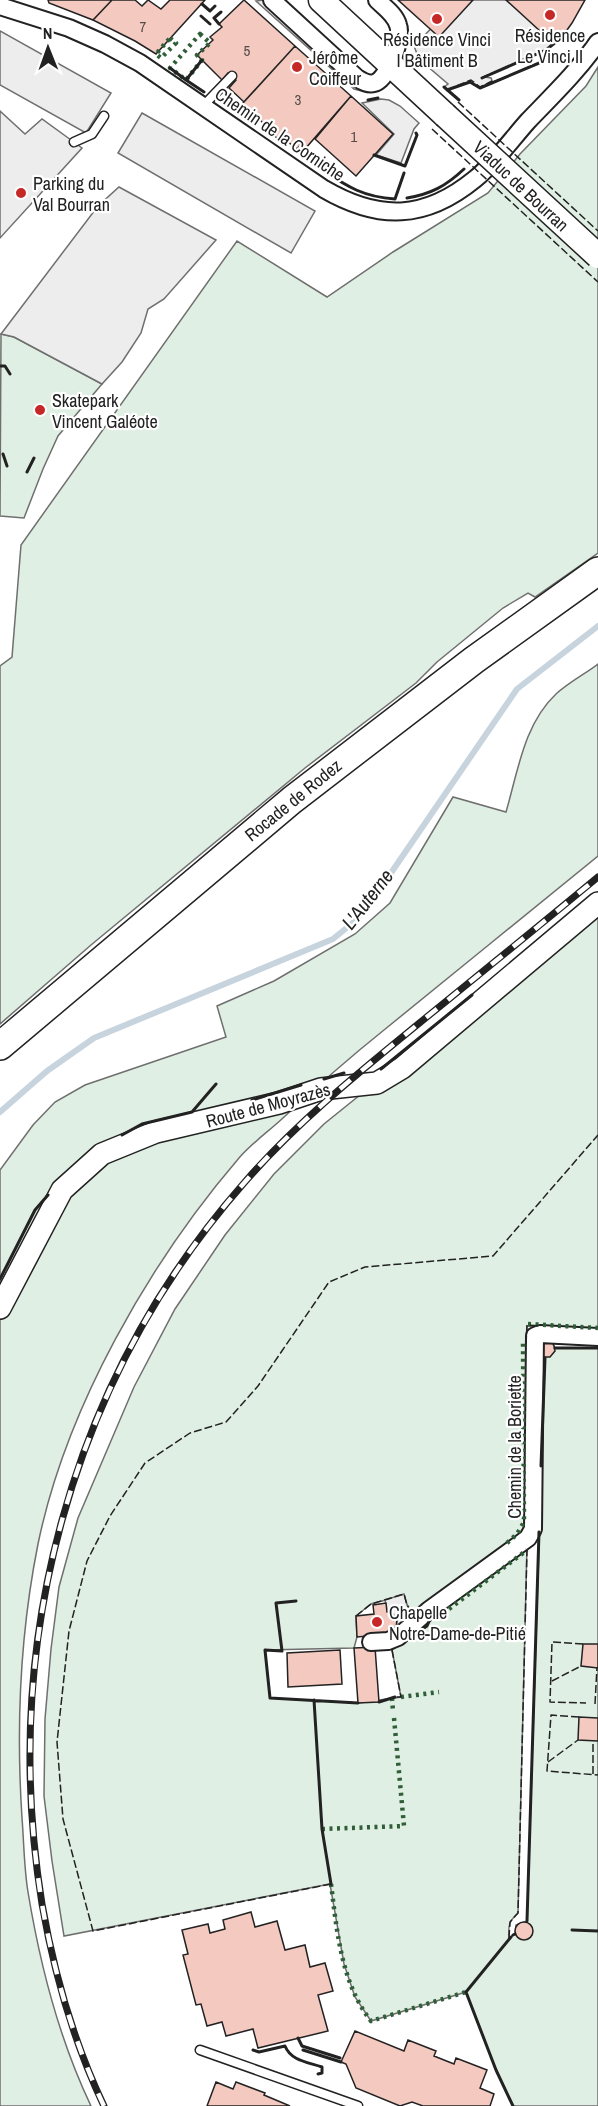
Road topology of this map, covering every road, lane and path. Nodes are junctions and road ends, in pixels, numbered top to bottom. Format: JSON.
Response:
{"nodes":[{"id":1,"x":272,"y":0,"type":"edge"},
{"id":2,"x":321,"y":0,"type":"edge"},
{"id":3,"x":377,"y":0,"type":"edge"},
{"id":4,"x":0,"y":6,"type":"edge"},
{"id":5,"x":598,"y":42,"type":"edge"},
{"id":6,"x":391,"y":64,"type":"junction"},
{"id":7,"x":232,"y":76,"type":"dead end"},
{"id":8,"x":203,"y":106,"type":"junction"},
{"id":9,"x":104,"y":116,"type":"dead end"},
{"id":10,"x":74,"y":142,"type":"dead end"},
{"id":11,"x":598,"y":256,"type":"edge"},
{"id":12,"x":598,"y":571,"type":"edge"},
{"id":13,"x":598,"y":903,"type":"edge"},
{"id":14,"x":0,"y":1046,"type":"edge"},
{"id":15,"x":0,"y":1308,"type":"edge"},
{"id":16,"x":598,"y":1337,"type":"edge"},
{"id":17,"x":371,"y":1642,"type":"dead end"},
{"id":18,"x":200,"y":2050,"type":"dead end"},
{"id":19,"x":358,"y":2106,"type":"edge"}],
"edges":[{"from":1,"to":6,"type":"street"},
{"from":2,"to":6,"type":"main road","name":"Viaduc de Bourran"},
{"from":3,"to":6,"type":"street"},
{"from":4,"to":8,"type":"street","name":"Chemin de la Corniche"},
{"from":5,"to":8,"type":"street","name":"Chemin de la Corniche"},
{"from":6,"to":11,"type":"main road","name":"Viaduc de Bourran","bridge":true},
{"from":7,"to":8,"type":"lane"},
{"from":9,"to":10,"type":"lane"},
{"from":12,"to":14,"type":"main road","name":"Rocade de Rodez"},
{"from":13,"to":15,"type":"street","name":"Route de Moyrazès"},
{"from":16,"to":17,"type":"street","name":"Chemin de la Boriette"},
{"from":18,"to":19,"type":"lane"}]}
